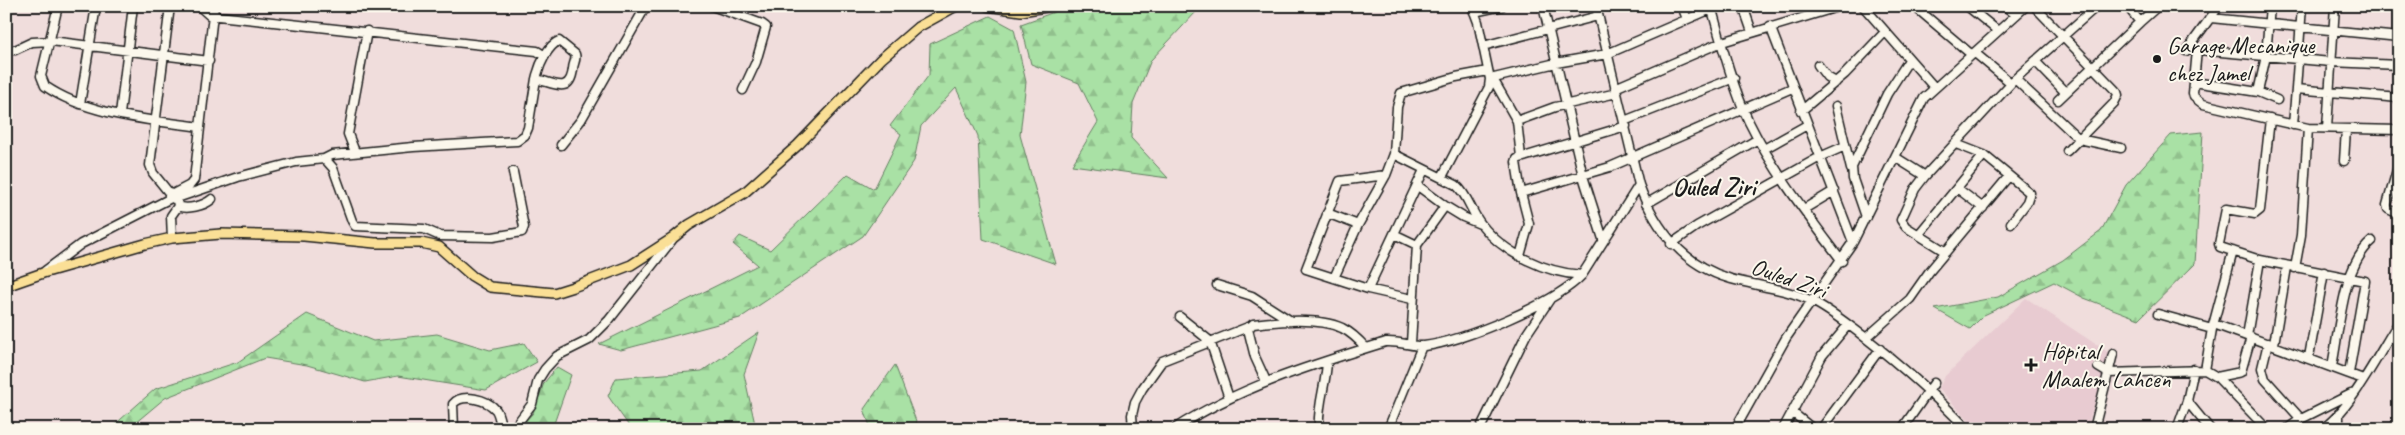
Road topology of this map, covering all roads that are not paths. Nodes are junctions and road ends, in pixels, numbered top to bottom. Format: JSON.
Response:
{"nodes":[{"id":1,"x":58,"y":6,"type":"edge"},
{"id":2,"x":96,"y":6,"type":"edge"},
{"id":3,"x":133,"y":6,"type":"edge"},
{"id":4,"x":170,"y":6,"type":"edge"},
{"id":5,"x":199,"y":6,"type":"edge"},
{"id":6,"x":214,"y":6,"type":"edge"},
{"id":7,"x":646,"y":6,"type":"edge"},
{"id":8,"x":712,"y":6,"type":"edge"},
{"id":9,"x":956,"y":6,"type":"edge"},
{"id":10,"x":987,"y":6,"type":"edge"},
{"id":11,"x":1052,"y":6,"type":"edge"},
{"id":12,"x":1502,"y":6,"type":"edge"},
{"id":13,"x":1543,"y":6,"type":"edge"},
{"id":14,"x":1596,"y":6,"type":"edge"},
{"id":15,"x":1682,"y":6,"type":"edge"},
{"id":16,"x":1743,"y":6,"type":"edge"},
{"id":17,"x":1841,"y":6,"type":"edge"},
{"id":18,"x":1863,"y":6,"type":"edge"},
{"id":19,"x":1914,"y":6,"type":"edge"},
{"id":20,"x":1967,"y":6,"type":"edge"},
{"id":21,"x":2005,"y":6,"type":"edge"},
{"id":22,"x":2026,"y":6,"type":"edge"},
{"id":23,"x":2034,"y":6,"type":"edge"},
{"id":24,"x":2097,"y":6,"type":"edge"},
{"id":25,"x":2126,"y":6,"type":"edge"},
{"id":26,"x":2158,"y":6,"type":"edge"},
{"id":27,"x":2270,"y":6,"type":"edge"},
{"id":28,"x":2302,"y":6,"type":"edge"},
{"id":29,"x":2335,"y":6,"type":"edge"},
{"id":30,"x":1711,"y":8,"type":"edge"},
{"id":31,"x":1473,"y":9,"type":"edge"},
{"id":32,"x":2214,"y":10,"type":"edge"},
{"id":33,"x":214,"y":15,"type":"junction"},
{"id":34,"x":2016,"y":15,"type":"junction"},
{"id":35,"x":1598,"y":16,"type":"junction"},
{"id":36,"x":1688,"y":19,"type":"junction"},
{"id":37,"x":2140,"y":22,"type":"junction"},
{"id":38,"x":2267,"y":25,"type":"junction"},
{"id":39,"x":1770,"y":26,"type":"junction"},
{"id":40,"x":2301,"y":28,"type":"junction"},
{"id":41,"x":1550,"y":30,"type":"junction"},
{"id":42,"x":367,"y":31,"type":"junction"},
{"id":43,"x":1998,"y":31,"type":"junction"},
{"id":44,"x":2333,"y":31,"type":"junction"},
{"id":45,"x":1752,"y":32,"type":"junction"},
{"id":46,"x":1885,"y":32,"type":"junction"},
{"id":47,"x":2063,"y":36,"type":"junction"},
{"id":48,"x":2399,"y":37,"type":"edge"},
{"id":49,"x":51,"y":41,"type":"junction"},
{"id":50,"x":1722,"y":42,"type":"junction"},
{"id":51,"x":90,"y":46,"type":"junction"},
{"id":52,"x":1483,"y":46,"type":"junction"},
{"id":53,"x":6,"y":49,"type":"edge"},
{"id":54,"x":128,"y":50,"type":"junction"},
{"id":55,"x":2197,"y":50,"type":"junction"},
{"id":56,"x":1607,"y":54,"type":"junction"},
{"id":57,"x":1974,"y":54,"type":"junction"},
{"id":58,"x":163,"y":55,"type":"junction"},
{"id":59,"x":545,"y":56,"type":"junction"},
{"id":60,"x":2266,"y":56,"type":"junction"},
{"id":61,"x":2298,"y":59,"type":"junction"},
{"id":62,"x":1909,"y":60,"type":"junction"},
{"id":63,"x":209,"y":61,"type":"junction"},
{"id":64,"x":2035,"y":61,"type":"junction"},
{"id":65,"x":2331,"y":62,"type":"junction"},
{"id":66,"x":1556,"y":63,"type":"junction"},
{"id":67,"x":1818,"y":65,"type":"dead end"},
{"id":68,"x":2399,"y":65,"type":"edge"},
{"id":69,"x":2092,"y":66,"type":"junction"},
{"id":70,"x":1490,"y":76,"type":"junction"},
{"id":71,"x":1734,"y":78,"type":"junction"},
{"id":72,"x":536,"y":79,"type":"junction"},
{"id":73,"x":2013,"y":81,"type":"junction"},
{"id":74,"x":1836,"y":82,"type":"junction"},
{"id":75,"x":2194,"y":82,"type":"junction"},
{"id":76,"x":1934,"y":87,"type":"junction"},
{"id":77,"x":1792,"y":88,"type":"junction"},
{"id":78,"x":2296,"y":89,"type":"junction"},
{"id":79,"x":743,"y":90,"type":"dead end"},
{"id":80,"x":1616,"y":90,"type":"junction"},
{"id":81,"x":2065,"y":92,"type":"junction"},
{"id":82,"x":2258,"y":92,"type":"junction"},
{"id":83,"x":2328,"y":92,"type":"junction"},
{"id":84,"x":2399,"y":98,"type":"edge"},
{"id":85,"x":2058,"y":100,"type":"dead end"},
{"id":86,"x":2277,"y":100,"type":"dead end"},
{"id":87,"x":80,"y":104,"type":"junction"},
{"id":88,"x":1566,"y":104,"type":"junction"},
{"id":89,"x":1836,"y":106,"type":"dead end"},
{"id":90,"x":1744,"y":110,"type":"junction"},
{"id":91,"x":1802,"y":111,"type":"junction"},
{"id":92,"x":120,"y":114,"type":"junction"},
{"id":93,"x":2270,"y":119,"type":"junction"},
{"id":94,"x":155,"y":121,"type":"junction"},
{"id":95,"x":1517,"y":121,"type":"junction"},
{"id":96,"x":1625,"y":124,"type":"junction"},
{"id":97,"x":2293,"y":124,"type":"junction"},
{"id":98,"x":1807,"y":125,"type":"junction"},
{"id":99,"x":200,"y":127,"type":"junction"},
{"id":100,"x":2308,"y":128,"type":"junction"},
{"id":101,"x":2327,"y":128,"type":"junction"},
{"id":102,"x":2346,"y":129,"type":"junction"},
{"id":103,"x":2399,"y":130,"type":"edge"},
{"id":104,"x":1758,"y":139,"type":"junction"},
{"id":105,"x":2079,"y":139,"type":"junction"},
{"id":106,"x":1574,"y":140,"type":"junction"},
{"id":107,"x":1956,"y":144,"type":"junction"},
{"id":108,"x":561,"y":146,"type":"dead end"},
{"id":109,"x":1845,"y":146,"type":"junction"},
{"id":110,"x":2121,"y":148,"type":"dead end"},
{"id":111,"x":1764,"y":149,"type":"junction"},
{"id":112,"x":2067,"y":151,"type":"dead end"},
{"id":113,"x":355,"y":152,"type":"junction"},
{"id":114,"x":1394,"y":154,"type":"junction"},
{"id":115,"x":1984,"y":155,"type":"junction"},
{"id":116,"x":1521,"y":157,"type":"junction"},
{"id":117,"x":1633,"y":157,"type":"junction"},
{"id":118,"x":1820,"y":157,"type":"junction"},
{"id":119,"x":1895,"y":157,"type":"junction"},
{"id":120,"x":325,"y":159,"type":"junction"},
{"id":121,"x":2344,"y":161,"type":"dead end"},
{"id":122,"x":2399,"y":163,"type":"edge"},
{"id":123,"x":1424,"y":170,"type":"junction"},
{"id":124,"x":1852,"y":171,"type":"junction"},
{"id":125,"x":513,"y":172,"type":"dead end"},
{"id":126,"x":1386,"y":175,"type":"junction"},
{"id":127,"x":1583,"y":176,"type":"junction"},
{"id":128,"x":1925,"y":176,"type":"junction"},
{"id":129,"x":2009,"y":176,"type":"junction"},
{"id":130,"x":1442,"y":177,"type":"junction"},
{"id":131,"x":1784,"y":179,"type":"junction"},
{"id":132,"x":1639,"y":185,"type":"junction"},
{"id":133,"x":2396,"y":185,"type":"edge"},
{"id":134,"x":1418,"y":186,"type":"junction"},
{"id":135,"x":1957,"y":188,"type":"junction"},
{"id":136,"x":1834,"y":191,"type":"junction"},
{"id":137,"x":1522,"y":193,"type":"junction"},
{"id":138,"x":212,"y":199,"type":"dead end"},
{"id":139,"x":174,"y":200,"type":"junction"},
{"id":140,"x":1646,"y":204,"type":"junction"},
{"id":141,"x":1445,"y":206,"type":"junction"},
{"id":142,"x":1982,"y":208,"type":"junction"},
{"id":143,"x":1804,"y":209,"type":"junction"},
{"id":144,"x":1327,"y":213,"type":"junction"},
{"id":145,"x":2399,"y":214,"type":"edge"},
{"id":146,"x":1866,"y":217,"type":"junction"},
{"id":147,"x":2010,"y":223,"type":"dead end"},
{"id":148,"x":1480,"y":224,"type":"junction"},
{"id":149,"x":1358,"y":225,"type":"junction"},
{"id":150,"x":432,"y":234,"type":"junction"},
{"id":151,"x":1394,"y":234,"type":"junction"},
{"id":152,"x":1919,"y":234,"type":"junction"},
{"id":153,"x":172,"y":238,"type":"junction"},
{"id":154,"x":673,"y":238,"type":"junction"},
{"id":155,"x":1604,"y":239,"type":"junction"},
{"id":156,"x":2372,"y":241,"type":"dead end"},
{"id":157,"x":1853,"y":242,"type":"junction"},
{"id":158,"x":429,"y":244,"type":"junction"},
{"id":159,"x":1671,"y":244,"type":"junction"},
{"id":160,"x":1417,"y":245,"type":"junction"},
{"id":161,"x":1946,"y":252,"type":"junction"},
{"id":162,"x":2233,"y":252,"type":"junction"},
{"id":163,"x":1520,"y":256,"type":"junction"},
{"id":164,"x":2260,"y":260,"type":"junction"},
{"id":165,"x":1842,"y":261,"type":"junction"},
{"id":166,"x":2291,"y":268,"type":"junction"},
{"id":167,"x":2324,"y":272,"type":"junction"},
{"id":168,"x":43,"y":273,"type":"junction"},
{"id":169,"x":1582,"y":275,"type":"junction"},
{"id":170,"x":2350,"y":277,"type":"junction"},
{"id":171,"x":1334,"y":278,"type":"junction"},
{"id":172,"x":1217,"y":285,"type":"dead end"},
{"id":173,"x":6,"y":286,"type":"edge"},
{"id":174,"x":1368,"y":289,"type":"junction"},
{"id":175,"x":1412,"y":299,"type":"junction"},
{"id":176,"x":1550,"y":299,"type":"junction"},
{"id":177,"x":1811,"y":300,"type":"junction"},
{"id":178,"x":2158,"y":314,"type":"dead end"},
{"id":179,"x":1180,"y":316,"type":"dead end"},
{"id":180,"x":1291,"y":321,"type":"junction"},
{"id":181,"x":2399,"y":322,"type":"edge"},
{"id":182,"x":1848,"y":325,"type":"junction"},
{"id":183,"x":2213,"y":326,"type":"junction"},
{"id":184,"x":1248,"y":327,"type":"junction"},
{"id":185,"x":2249,"y":337,"type":"junction"},
{"id":186,"x":1866,"y":338,"type":"junction"},
{"id":187,"x":1210,"y":341,"type":"junction"},
{"id":188,"x":1411,"y":343,"type":"junction"},
{"id":189,"x":2271,"y":343,"type":"junction"},
{"id":190,"x":1422,"y":346,"type":"junction"},
{"id":191,"x":1366,"y":348,"type":"junction"},
{"id":192,"x":1880,"y":349,"type":"junction"},
{"id":193,"x":2113,"y":354,"type":"dead end"},
{"id":194,"x":2309,"y":357,"type":"junction"},
{"id":195,"x":1327,"y":362,"type":"junction"},
{"id":196,"x":2332,"y":366,"type":"junction"},
{"id":197,"x":2098,"y":367,"type":"dead end"},
{"id":198,"x":2194,"y":369,"type":"junction"},
{"id":199,"x":2205,"y":370,"type":"junction"},
{"id":200,"x":2108,"y":373,"type":"junction"},
{"id":201,"x":2349,"y":373,"type":"junction"},
{"id":202,"x":2217,"y":378,"type":"junction"},
{"id":203,"x":2363,"y":379,"type":"junction"},
{"id":204,"x":1266,"y":381,"type":"junction"},
{"id":205,"x":1934,"y":383,"type":"dead end"},
{"id":206,"x":1927,"y":392,"type":"junction"},
{"id":207,"x":2353,"y":393,"type":"junction"},
{"id":208,"x":1229,"y":398,"type":"junction"},
{"id":209,"x":2187,"y":401,"type":"junction"},
{"id":210,"x":1792,"y":412,"type":"junction"},
{"id":211,"x":2339,"y":412,"type":"junction"},
{"id":212,"x":2302,"y":418,"type":"junction"},
{"id":213,"x":454,"y":429,"type":"edge"},
{"id":214,"x":502,"y":429,"type":"edge"},
{"id":215,"x":513,"y":429,"type":"edge"},
{"id":216,"x":1133,"y":429,"type":"edge"},
{"id":217,"x":1174,"y":429,"type":"edge"},
{"id":218,"x":1319,"y":429,"type":"edge"},
{"id":219,"x":1388,"y":429,"type":"edge"},
{"id":220,"x":1480,"y":429,"type":"edge"},
{"id":221,"x":1735,"y":429,"type":"edge"},
{"id":222,"x":1783,"y":429,"type":"edge"},
{"id":223,"x":1813,"y":429,"type":"edge"},
{"id":224,"x":1821,"y":429,"type":"edge"},
{"id":225,"x":1902,"y":429,"type":"edge"},
{"id":226,"x":1967,"y":429,"type":"edge"},
{"id":227,"x":2094,"y":429,"type":"edge"},
{"id":228,"x":2177,"y":429,"type":"edge"},
{"id":229,"x":2210,"y":429,"type":"edge"},
{"id":230,"x":2267,"y":429,"type":"edge"},
{"id":231,"x":2287,"y":429,"type":"edge"},
{"id":232,"x":2322,"y":429,"type":"edge"},
{"id":233,"x":2339,"y":429,"type":"edge"}],
"edges":[{"from":1,"to":49,"type":"street"},
{"from":2,"to":51,"type":"street"},
{"from":3,"to":54,"type":"street"},
{"from":4,"to":58,"type":"street"},
{"from":5,"to":33,"type":"street"},
{"from":6,"to":33,"type":"street"},
{"from":7,"to":108,"type":"street"},
{"from":8,"to":79,"type":"street"},
{"from":9,"to":154,"type":"main road"},
{"from":10,"to":11,"type":"main road"},
{"from":12,"to":31,"type":"street"},
{"from":13,"to":41,"type":"street"},
{"from":14,"to":35,"type":"street","name":"Ouled Ziri"},
{"from":15,"to":36,"type":"street"},
{"from":16,"to":45,"type":"street"},
{"from":17,"to":39,"type":"street"},
{"from":18,"to":46,"type":"street"},
{"from":19,"to":57,"type":"street"},
{"from":20,"to":43,"type":"street"},
{"from":21,"to":34,"type":"street"},
{"from":22,"to":34,"type":"street"},
{"from":23,"to":47,"type":"street"},
{"from":24,"to":47,"type":"street"},
{"from":25,"to":37,"type":"street"},
{"from":26,"to":37,"type":"street"},
{"from":27,"to":38,"type":"street"},
{"from":28,"to":40,"type":"street"},
{"from":29,"to":44,"type":"street"},
{"from":30,"to":36,"type":"street"},
{"from":30,"to":50,"type":"street"},
{"from":31,"to":52,"type":"street"},
{"from":32,"to":38,"type":"street"},
{"from":32,"to":55,"type":"street"},
{"from":33,"to":42,"type":"street"},
{"from":33,"to":63,"type":"street"},
{"from":34,"to":43,"type":"street"},
{"from":35,"to":41,"type":"street"},
{"from":35,"to":56,"type":"street","name":"Ouled Ziri"},
{"from":36,"to":56,"type":"street"},
{"from":37,"to":69,"type":"street"},
{"from":38,"to":40,"type":"street"},
{"from":38,"to":60,"type":"street"},
{"from":39,"to":45,"type":"street"},
{"from":39,"to":77,"type":"street"},
{"from":40,"to":44,"type":"street"},
{"from":40,"to":61,"type":"street"},
{"from":41,"to":52,"type":"street"},
{"from":41,"to":66,"type":"street"},
{"from":42,"to":59,"type":"street"},
{"from":42,"to":113,"type":"street"},
{"from":43,"to":57,"type":"street"},
{"from":44,"to":48,"type":"street"},
{"from":44,"to":65,"type":"street"},
{"from":45,"to":50,"type":"street"},
{"from":46,"to":62,"type":"street"},
{"from":46,"to":74,"type":"street"},
{"from":47,"to":64,"type":"street"},
{"from":47,"to":69,"type":"street"},
{"from":49,"to":51,"type":"street"},
{"from":49,"to":53,"type":"street"},
{"from":49,"to":87,"type":"street"},
{"from":50,"to":71,"type":"street"},
{"from":50,"to":80,"type":"street"},
{"from":51,"to":54,"type":"street"},
{"from":51,"to":87,"type":"street"},
{"from":52,"to":70,"type":"street"},
{"from":54,"to":58,"type":"street"},
{"from":54,"to":92,"type":"street"},
{"from":55,"to":60,"type":"street"},
{"from":55,"to":75,"type":"street"},
{"from":56,"to":66,"type":"street"},
{"from":56,"to":80,"type":"street","name":"Ouled Ziri"},
{"from":57,"to":73,"type":"street"},
{"from":57,"to":76,"type":"street"},
{"from":58,"to":63,"type":"street"},
{"from":58,"to":94,"type":"street"},
{"from":59,"to":72,"type":"street"},
{"from":59,"to":72,"type":"street"},
{"from":60,"to":61,"type":"street"},
{"from":60,"to":82,"type":"street"},
{"from":61,"to":65,"type":"street"},
{"from":61,"to":78,"type":"street"},
{"from":62,"to":76,"type":"street"},
{"from":62,"to":124,"type":"street"},
{"from":63,"to":99,"type":"street"},
{"from":64,"to":73,"type":"street"},
{"from":64,"to":81,"type":"street"},
{"from":65,"to":68,"type":"street"},
{"from":65,"to":83,"type":"street"},
{"from":66,"to":70,"type":"street"},
{"from":66,"to":88,"type":"street"},
{"from":67,"to":74,"type":"street"},
{"from":69,"to":81,"type":"street"},
{"from":69,"to":105,"type":"street"},
{"from":70,"to":95,"type":"street"},
{"from":70,"to":114,"type":"street"},
{"from":70,"to":130,"type":"street"},
{"from":71,"to":90,"type":"street"},
{"from":71,"to":96,"type":"street"},
{"from":72,"to":113,"type":"street"},
{"from":73,"to":105,"type":"street"},
{"from":73,"to":107,"type":"street"},
{"from":74,"to":91,"type":"street"},
{"from":75,"to":82,"type":"street"},
{"from":75,"to":93,"type":"street"},
{"from":76,"to":119,"type":"street"},
{"from":77,"to":90,"type":"street"},
{"from":77,"to":91,"type":"street"},
{"from":78,"to":83,"type":"street"},
{"from":78,"to":97,"type":"street"},
{"from":80,"to":88,"type":"street"},
{"from":80,"to":96,"type":"street","name":"Ouled Ziri"},
{"from":81,"to":85,"type":"street"},
{"from":82,"to":86,"type":"street"},
{"from":83,"to":84,"type":"street"},
{"from":83,"to":101,"type":"street"},
{"from":87,"to":92,"type":"street"},
{"from":88,"to":95,"type":"street"},
{"from":88,"to":106,"type":"street"},
{"from":89,"to":109,"type":"street"},
{"from":90,"to":104,"type":"street"},
{"from":90,"to":117,"type":"street"},
{"from":91,"to":98,"type":"street"},
{"from":92,"to":94,"type":"street"},
{"from":93,"to":97,"type":"street"},
{"from":93,"to":162,"type":"street"},
{"from":94,"to":99,"type":"street"},
{"from":94,"to":139,"type":"street"},
{"from":95,"to":116,"type":"street"},
{"from":96,"to":106,"type":"street"},
{"from":96,"to":117,"type":"street","name":"Ouled Ziri"},
{"from":97,"to":100,"type":"street"},
{"from":98,"to":111,"type":"street"},
{"from":98,"to":118,"type":"street"},
{"from":99,"to":139,"type":"street"},
{"from":100,"to":101,"type":"street"},
{"from":100,"to":166,"type":"street"},
{"from":101,"to":102,"type":"street"},
{"from":102,"to":103,"type":"street"},
{"from":102,"to":121,"type":"street"},
{"from":104,"to":111,"type":"street"},
{"from":104,"to":140,"type":"street"},
{"from":105,"to":110,"type":"street"},
{"from":105,"to":112,"type":"street"},
{"from":106,"to":116,"type":"street"},
{"from":106,"to":127,"type":"street"},
{"from":107,"to":115,"type":"street"},
{"from":107,"to":128,"type":"street"},
{"from":109,"to":118,"type":"street"},
{"from":109,"to":124,"type":"street"},
{"from":111,"to":131,"type":"street"},
{"from":113,"to":120,"type":"street"},
{"from":114,"to":123,"type":"street"},
{"from":114,"to":126,"type":"street"},
{"from":115,"to":129,"type":"street"},
{"from":115,"to":135,"type":"street"},
{"from":116,"to":137,"type":"street"},
{"from":117,"to":127,"type":"street"},
{"from":117,"to":132,"type":"street","name":"Ouled Ziri"},
{"from":118,"to":131,"type":"street"},
{"from":118,"to":136,"type":"street"},
{"from":119,"to":128,"type":"street"},
{"from":119,"to":146,"type":"street"},
{"from":120,"to":139,"type":"street"},
{"from":120,"to":150,"type":"street"},
{"from":122,"to":133,"type":"street"},
{"from":123,"to":130,"type":"street"},
{"from":123,"to":134,"type":"street"},
{"from":124,"to":146,"type":"street"},
{"from":125,"to":150,"type":"street"},
{"from":126,"to":144,"type":"street"},
{"from":126,"to":149,"type":"street"},
{"from":127,"to":137,"type":"street"},
{"from":127,"to":155,"type":"street"},
{"from":128,"to":152,"type":"street"},
{"from":129,"to":142,"type":"street"},
{"from":129,"to":147,"type":"street"},
{"from":130,"to":148,"type":"street"},
{"from":131,"to":143,"type":"street"},
{"from":131,"to":159,"type":"street"},
{"from":132,"to":140,"type":"street","name":"Ouled Ziri"},
{"from":132,"to":155,"type":"street"},
{"from":133,"to":145,"type":"street"},
{"from":134,"to":141,"type":"street"},
{"from":134,"to":151,"type":"street"},
{"from":135,"to":142,"type":"street"},
{"from":135,"to":152,"type":"street"},
{"from":136,"to":143,"type":"street"},
{"from":136,"to":157,"type":"street"},
{"from":137,"to":163,"type":"street"},
{"from":138,"to":139,"type":"street"},
{"from":139,"to":153,"type":"street"},
{"from":139,"to":168,"type":"street"},
{"from":140,"to":159,"type":"street","name":"Ouled Ziri"},
{"from":141,"to":148,"type":"street"},
{"from":141,"to":160,"type":"street"},
{"from":142,"to":161,"type":"street"},
{"from":143,"to":165,"type":"street"},
{"from":144,"to":149,"type":"street"},
{"from":144,"to":171,"type":"street"},
{"from":146,"to":157,"type":"street"},
{"from":148,"to":163,"type":"street"},
{"from":149,"to":171,"type":"street"},
{"from":150,"to":158,"type":"street"},
{"from":151,"to":160,"type":"street"},
{"from":151,"to":174,"type":"street"},
{"from":152,"to":161,"type":"street"},
{"from":153,"to":158,"type":"main road"},
{"from":153,"to":168,"type":"main road"},
{"from":154,"to":158,"type":"main road"},
{"from":154,"to":215,"type":"street"},
{"from":155,"to":169,"type":"street"},
{"from":156,"to":170,"type":"street"},
{"from":157,"to":165,"type":"street"},
{"from":159,"to":177,"type":"street","name":"Ouled Ziri"},
{"from":160,"to":175,"type":"street"},
{"from":161,"to":186,"type":"street"},
{"from":162,"to":164,"type":"street"},
{"from":162,"to":183,"type":"street"},
{"from":163,"to":169,"type":"street"},
{"from":164,"to":166,"type":"street"},
{"from":164,"to":185,"type":"street"},
{"from":165,"to":177,"type":"street"},
{"from":166,"to":167,"type":"street"},
{"from":166,"to":189,"type":"street"},
{"from":167,"to":170,"type":"street"},
{"from":167,"to":194,"type":"street"},
{"from":168,"to":173,"type":"main road"},
{"from":169,"to":176,"type":"street"},
{"from":170,"to":196,"type":"street"},
{"from":170,"to":201,"type":"street"},
{"from":171,"to":174,"type":"street"},
{"from":172,"to":180,"type":"street"},
{"from":174,"to":175,"type":"street"},
{"from":175,"to":188,"type":"street"},
{"from":176,"to":190,"type":"street"},
{"from":176,"to":220,"type":"street"},
{"from":177,"to":182,"type":"street","name":"Ouled Ziri"},
{"from":177,"to":221,"type":"street"},
{"from":178,"to":183,"type":"street"},
{"from":179,"to":187,"type":"street"},
{"from":180,"to":184,"type":"street"},
{"from":180,"to":191,"type":"street"},
{"from":181,"to":203,"type":"street"},
{"from":182,"to":186,"type":"street","name":"Ouled Ziri"},
{"from":182,"to":210,"type":"street"},
{"from":183,"to":185,"type":"street"},
{"from":183,"to":199,"type":"street"},
{"from":184,"to":187,"type":"street"},
{"from":184,"to":204,"type":"street"},
{"from":185,"to":189,"type":"street"},
{"from":185,"to":202,"type":"street"},
{"from":186,"to":192,"type":"street","name":"Ouled Ziri"},
{"from":187,"to":208,"type":"street"},
{"from":187,"to":216,"type":"street"},
{"from":188,"to":190,"type":"street"},
{"from":188,"to":191,"type":"street"},
{"from":189,"to":194,"type":"street"},
{"from":189,"to":212,"type":"street"},
{"from":190,"to":219,"type":"street"},
{"from":191,"to":195,"type":"street"},
{"from":192,"to":206,"type":"street","name":"Ouled Ziri"},
{"from":192,"to":224,"type":"street"},
{"from":193,"to":200,"type":"street"},
{"from":194,"to":196,"type":"street"},
{"from":195,"to":204,"type":"street"},
{"from":195,"to":218,"type":"street"},
{"from":196,"to":201,"type":"street"},
{"from":197,"to":200,"type":"street"},
{"from":198,"to":199,"type":"street"},
{"from":198,"to":200,"type":"street"},
{"from":198,"to":209,"type":"street"},
{"from":199,"to":202,"type":"street"},
{"from":200,"to":227,"type":"street"},
{"from":201,"to":203,"type":"street"},
{"from":202,"to":230,"type":"street"},
{"from":203,"to":207,"type":"street"},
{"from":204,"to":208,"type":"street"},
{"from":205,"to":206,"type":"street"},
{"from":206,"to":225,"type":"street"},
{"from":206,"to":226,"type":"street","name":"Ouled Ziri"},
{"from":207,"to":211,"type":"street"},
{"from":207,"to":212,"type":"street"},
{"from":208,"to":217,"type":"street"},
{"from":209,"to":228,"type":"street"},
{"from":209,"to":229,"type":"street"},
{"from":210,"to":222,"type":"street"},
{"from":210,"to":223,"type":"street"},
{"from":211,"to":232,"type":"street"},
{"from":211,"to":233,"type":"street"},
{"from":212,"to":231,"type":"street"},
{"from":213,"to":214,"type":"street"}]}
